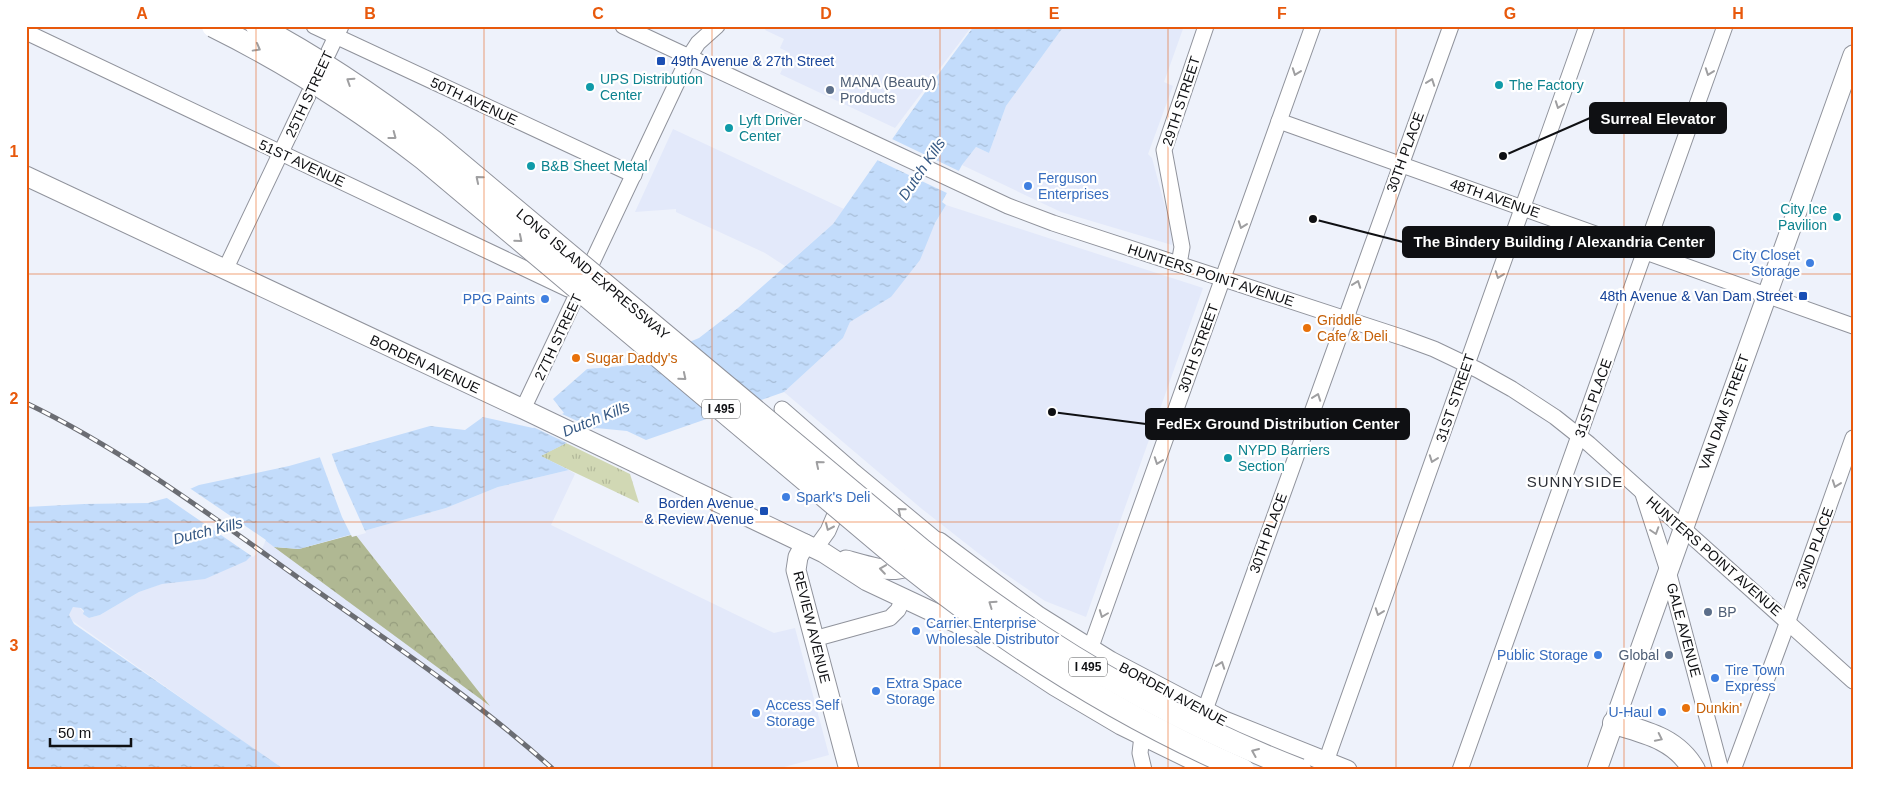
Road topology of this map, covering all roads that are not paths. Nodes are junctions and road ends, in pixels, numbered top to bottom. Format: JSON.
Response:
{"nodes":[{"id":1,"x":213,"y":26,"type":"edge"},
{"id":2,"x":257,"y":26,"type":"edge"},
{"id":3,"x":314,"y":26,"type":"edge"},
{"id":4,"x":623,"y":26,"type":"edge"},
{"id":5,"x":717,"y":26,"type":"edge"},
{"id":6,"x":1206,"y":26,"type":"edge"},
{"id":7,"x":1313,"y":26,"type":"edge"},
{"id":8,"x":1451,"y":26,"type":"edge"},
{"id":9,"x":1587,"y":26,"type":"edge"},
{"id":10,"x":1725,"y":26,"type":"edge"},
{"id":11,"x":339,"y":31,"type":"edge"},
{"id":12,"x":646,"y":31,"type":"edge"},
{"id":13,"x":26,"y":32,"type":"edge"},
{"id":14,"x":1853,"y":55,"type":"edge"},
{"id":15,"x":690,"y":57,"type":"junction"},
{"id":16,"x":1279,"y":121,"type":"junction"},
{"id":17,"x":281,"y":153,"type":"junction"},
{"id":18,"x":1401,"y":165,"type":"junction"},
{"id":19,"x":26,"y":176,"type":"edge"},
{"id":20,"x":634,"y":176,"type":"junction"},
{"id":21,"x":1523,"y":208,"type":"junction"},
{"id":22,"x":1645,"y":251,"type":"junction"},
{"id":23,"x":1179,"y":264,"type":"junction"},
{"id":24,"x":225,"y":270,"type":"junction"},
{"id":25,"x":1222,"y":278,"type":"junction"},
{"id":26,"x":579,"y":294,"type":"junction"},
{"id":27,"x":1767,"y":294,"type":"junction"},
{"id":28,"x":1345,"y":318,"type":"junction"},
{"id":29,"x":1853,"y":326,"type":"edge"},
{"id":30,"x":1467,"y":364,"type":"junction"},
{"id":31,"x":523,"y":409,"type":"junction"},
{"id":32,"x":782,"y":409,"type":"dead end"},
{"id":33,"x":1579,"y":436,"type":"junction"},
{"id":34,"x":1853,"y":438,"type":"edge"},
{"id":35,"x":852,"y":470,"type":"junction"},
{"id":36,"x":1642,"y":492,"type":"junction"},
{"id":37,"x":1683,"y":527,"type":"junction"},
{"id":38,"x":939,"y":542,"type":"junction"},
{"id":39,"x":815,"y":549,"type":"junction"},
{"id":40,"x":926,"y":557,"type":"junction"},
{"id":41,"x":1668,"y":571,"type":"junction"},
{"id":42,"x":904,"y":597,"type":"junction"},
{"id":43,"x":951,"y":619,"type":"junction"},
{"id":44,"x":1788,"y":621,"type":"junction"},
{"id":45,"x":814,"y":639,"type":"junction"},
{"id":46,"x":1090,"y":649,"type":"junction"},
{"id":47,"x":1853,"y":680,"type":"edge"},
{"id":48,"x":1070,"y":696,"type":"junction"},
{"id":49,"x":1204,"y":711,"type":"junction"},
{"id":50,"x":1614,"y":723,"type":"junction"},
{"id":51,"x":1142,"y":736,"type":"junction"},
{"id":52,"x":1187,"y":758,"type":"junction"},
{"id":53,"x":1325,"y":766,"type":"edge"},
{"id":54,"x":849,"y":770,"type":"edge"},
{"id":55,"x":1144,"y":770,"type":"edge"},
{"id":56,"x":1213,"y":770,"type":"edge"},
{"id":57,"x":1243,"y":770,"type":"edge"},
{"id":58,"x":1300,"y":770,"type":"edge"},
{"id":59,"x":1347,"y":770,"type":"edge"},
{"id":60,"x":1460,"y":770,"type":"edge"},
{"id":61,"x":1597,"y":770,"type":"edge"},
{"id":62,"x":1694,"y":770,"type":"edge"},
{"id":63,"x":1721,"y":770,"type":"edge"},
{"id":64,"x":1733,"y":770,"type":"edge"}],
"edges":[{"from":1,"to":57,"type":"highway","name":"LONG ISLAND EXPRESSWAY","number":"I 495","one_way":true,"bridge":true},
{"from":58,"to":2,"type":"highway","name":"LONG ISLAND EXPRESSWAY","number":"I 495","one_way":true,"bridge":true},
{"from":3,"to":11,"type":"street","name":"50TH AVENUE"},
{"from":4,"to":12,"type":"street","name":"HUNTERS POINT AVENUE"},
{"from":5,"to":15,"type":"street","name":"27TH STREET"},
{"from":6,"to":23,"type":"street","name":"29TH STREET"},
{"from":7,"to":16,"type":"street","name":"30TH STREET","one_way":true},
{"from":18,"to":8,"type":"street","name":"30TH PLACE","one_way":true},
{"from":9,"to":21,"type":"street","name":"31ST STREET","one_way":true},
{"from":10,"to":22,"type":"street","name":"31ST PLACE","one_way":true},
{"from":11,"to":17,"type":"street","name":"25TH STREET"},
{"from":11,"to":20,"type":"street","name":"50TH AVENUE"},
{"from":12,"to":15,"type":"street","name":"HUNTERS POINT AVENUE"},
{"from":13,"to":17,"type":"street","name":"51ST AVENUE"},
{"from":14,"to":27,"type":"main road","name":"VAN DAM STREET"},
{"from":15,"to":20,"type":"street","name":"27TH STREET"},
{"from":15,"to":23,"type":"street","name":"HUNTERS POINT AVENUE"},
{"from":16,"to":18,"type":"street","name":"48TH AVENUE"},
{"from":16,"to":25,"type":"street","name":"30TH STREET","one_way":true},
{"from":17,"to":24,"type":"street","name":"25TH STREET"},
{"from":17,"to":26,"type":"street","name":"51ST AVENUE"},
{"from":18,"to":21,"type":"street","name":"48TH AVENUE"},
{"from":28,"to":18,"type":"street","name":"30TH PLACE","one_way":true},
{"from":19,"to":24,"type":"main road","name":"BORDEN AVENUE"},
{"from":20,"to":26,"type":"street","name":"27TH STREET"},
{"from":21,"to":22,"type":"street","name":"48TH AVENUE"},
{"from":21,"to":30,"type":"street","name":"31ST STREET","one_way":true},
{"from":22,"to":27,"type":"street","name":"48TH AVENUE"},
{"from":22,"to":33,"type":"street","name":"31ST PLACE"},
{"from":23,"to":25,"type":"street","name":"HUNTERS POINT AVENUE"},
{"from":24,"to":31,"type":"main road","name":"BORDEN AVENUE"},
{"from":25,"to":28,"type":"street","name":"HUNTERS POINT AVENUE"},
{"from":25,"to":46,"type":"street","name":"30TH STREET","one_way":true},
{"from":26,"to":31,"type":"street","name":"27TH STREET"},
{"from":27,"to":29,"type":"street","name":"48TH AVENUE"},
{"from":27,"to":37,"type":"main road","name":"VAN DAM STREET"},
{"from":28,"to":30,"type":"street","name":"HUNTERS POINT AVENUE"},
{"from":49,"to":28,"type":"street","name":"30TH PLACE","one_way":true},
{"from":30,"to":33,"type":"street","name":"HUNTERS POINT AVENUE"},
{"from":30,"to":53,"type":"street","name":"31ST STREET","one_way":true},
{"from":31,"to":39,"type":"main road","name":"BORDEN AVENUE"},
{"from":32,"to":35,"type":"street","name":"BORDEN AVENUE"},
{"from":33,"to":36,"type":"street","name":"HUNTERS POINT AVENUE"},
{"from":33,"to":60,"type":"street","name":"31ST PLACE"},
{"from":34,"to":44,"type":"street","name":"32ND PLACE","one_way":true},
{"from":38,"to":35,"type":"street","name":"BORDEN AVENUE","one_way":true},
{"from":35,"to":39,"type":"street","name":"REVIEW AVENUE","one_way":true},
{"from":36,"to":37,"type":"street","name":"HUNTERS POINT AVENUE"},
{"from":36,"to":41,"type":"street","name":"GALE AVENUE","one_way":true},
{"from":37,"to":41,"type":"main road","name":"VAN DAM STREET"},
{"from":37,"to":44,"type":"street","name":"HUNTERS POINT AVENUE"},
{"from":38,"to":40,"type":"main road","name":"BORDEN AVENUE"},
{"from":38,"to":46,"type":"main road","name":"BORDEN AVENUE"},
{"from":40,"to":39,"type":"main road","name":"BORDEN AVENUE","one_way":true},
{"from":39,"to":42,"type":"main road","name":"BORDEN AVENUE"},
{"from":39,"to":45,"type":"main road","name":"REVIEW AVENUE"},
{"from":40,"to":42,"type":"main road"},
{"from":40,"to":43,"type":"main road"},
{"from":41,"to":50,"type":"main road","name":"VAN DAM STREET"},
{"from":41,"to":63,"type":"street","name":"GALE AVENUE"},
{"from":42,"to":43,"type":"main road","name":"BORDEN AVENUE"},
{"from":42,"to":45,"type":"street"},
{"from":43,"to":48,"type":"main road","name":"BORDEN AVENUE"},
{"from":44,"to":47,"type":"street","name":"HUNTERS POINT AVENUE"},
{"from":44,"to":64,"type":"street","name":"32ND PLACE"},
{"from":45,"to":54,"type":"main road","name":"REVIEW AVENUE"},
{"from":46,"to":48,"type":"street","name":"30TH STREET"},
{"from":46,"to":49,"type":"main road","name":"BORDEN AVENUE"},
{"from":48,"to":51,"type":"main road","name":"BORDEN AVENUE"},
{"from":49,"to":52,"type":"street","name":"30TH PLACE"},
{"from":49,"to":53,"type":"main road","name":"BORDEN AVENUE"},
{"from":50,"to":61,"type":"main road","name":"VAN DAM STREET"},
{"from":50,"to":62,"type":"highway","one_way":true},
{"from":51,"to":52,"type":"main road","name":"BORDEN AVENUE"},
{"from":51,"to":55,"type":"street"},
{"from":52,"to":56,"type":"main road","name":"BORDEN AVENUE"},
{"from":53,"to":59,"type":"main road","name":"BORDEN AVENUE"}]}
